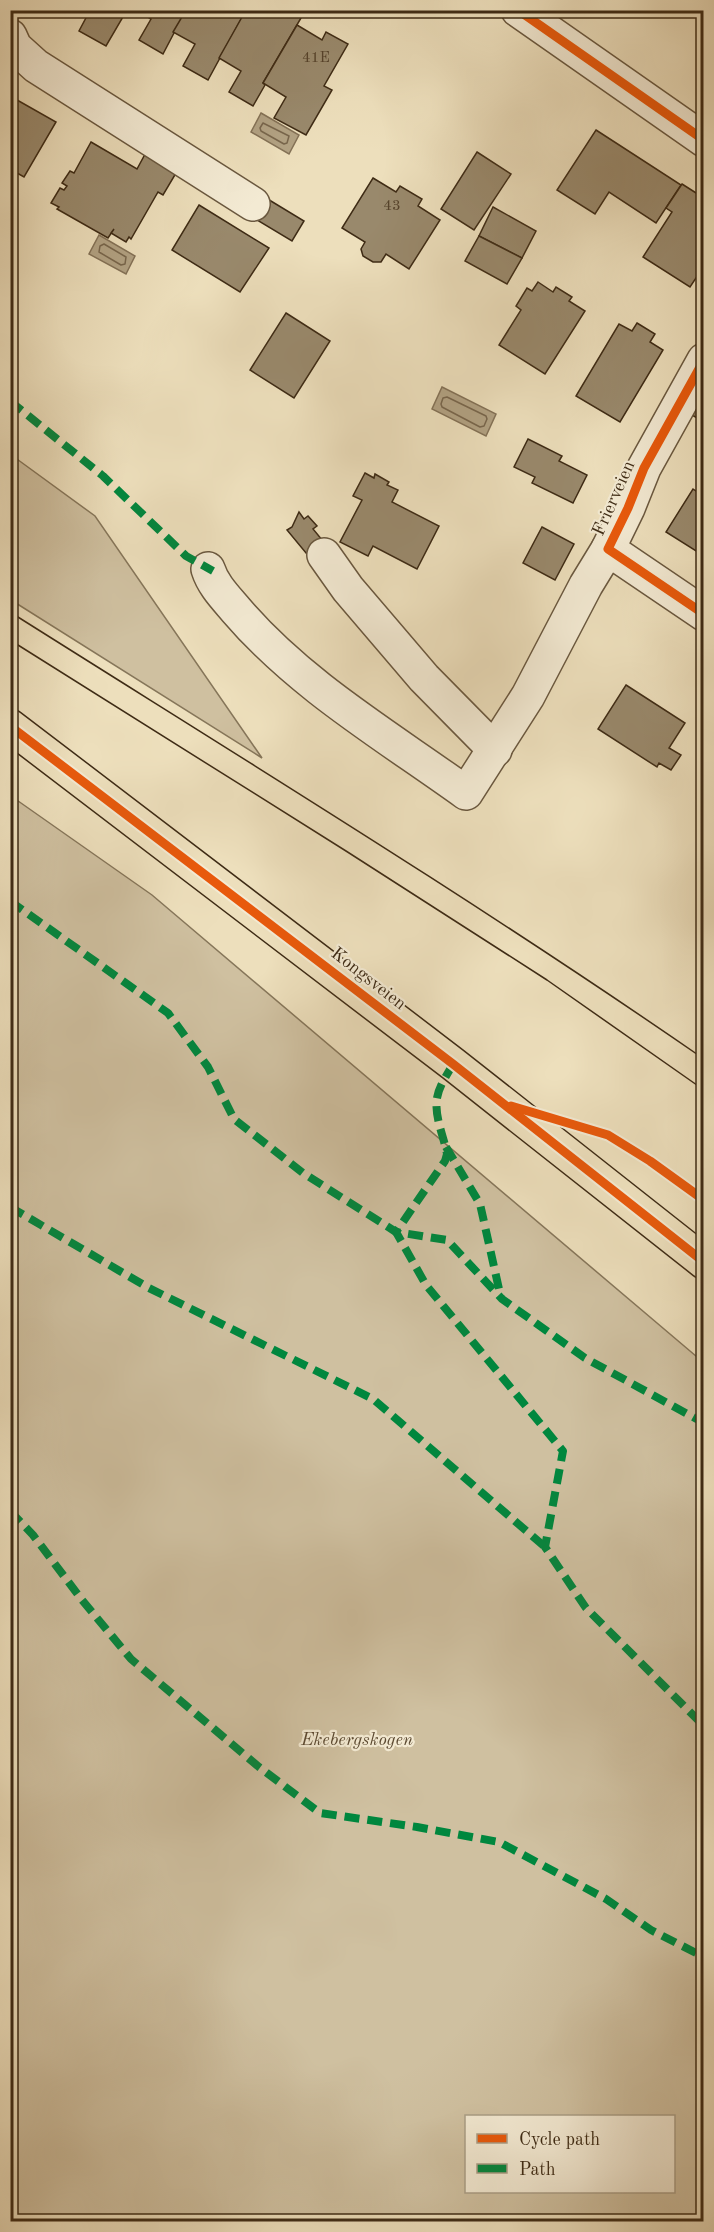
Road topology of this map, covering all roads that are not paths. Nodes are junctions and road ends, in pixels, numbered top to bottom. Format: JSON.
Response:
{"nodes":[{"id":1,"x":518,"y":10,"type":"edge"},
{"id":2,"x":10,"y":36,"type":"edge"},
{"id":3,"x":704,"y":140,"type":"edge"},
{"id":4,"x":253,"y":204,"type":"dead end"},
{"id":5,"x":704,"y":360,"type":"edge"},
{"id":6,"x":608,"y":549,"type":"junction"},
{"id":7,"x":324,"y":555,"type":"dead end"},
{"id":8,"x":208,"y":569,"type":"dead end"},
{"id":9,"x":704,"y":614,"type":"edge"},
{"id":10,"x":10,"y":726,"type":"edge"},
{"id":11,"x":495,"y":750,"type":"junction"},
{"id":12,"x":704,"y":1262,"type":"edge"}],
"edges":[{"from":1,"to":3,"type":"street"},
{"from":2,"to":4,"type":"street"},
{"from":5,"to":6,"type":"street","name":"Frierveien"},
{"from":6,"to":9,"type":"street","name":"Frierveien"},
{"from":6,"to":11,"type":"street","name":"Frierveien"},
{"from":7,"to":11,"type":"street"},
{"from":8,"to":11,"type":"street","name":"Frierveien"},
{"from":10,"to":12,"type":"main road","name":"Kongsveien"}]}
